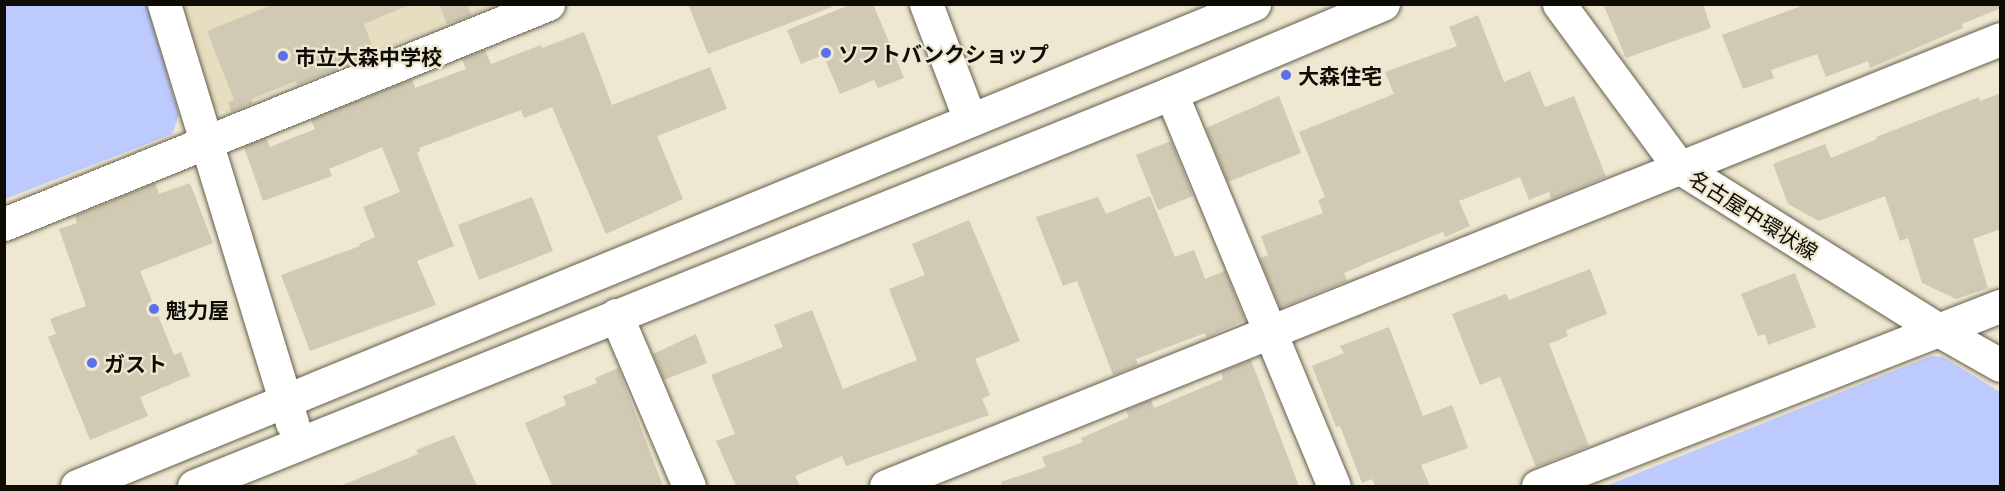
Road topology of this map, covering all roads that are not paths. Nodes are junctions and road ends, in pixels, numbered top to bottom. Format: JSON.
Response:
{"nodes":[{"id":1,"x":164,"y":4,"type":"edge"},
{"id":2,"x":548,"y":4,"type":"edge"},
{"id":3,"x":926,"y":4,"type":"edge"},
{"id":4,"x":1254,"y":4,"type":"edge"},
{"id":5,"x":1383,"y":4,"type":"edge"},
{"id":6,"x":1559,"y":4,"type":"edge"},
{"id":7,"x":2001,"y":39,"type":"edge"},
{"id":8,"x":1171,"y":93,"type":"junction"},
{"id":9,"x":970,"y":120,"type":"junction"},
{"id":10,"x":207,"y":144,"type":"junction"},
{"id":11,"x":1679,"y":167,"type":"junction"},
{"id":12,"x":4,"y":224,"type":"edge"},
{"id":13,"x":2001,"y":306,"type":"edge"},
{"id":14,"x":616,"y":315,"type":"junction"},
{"id":15,"x":1940,"y":331,"type":"junction"},
{"id":16,"x":1271,"y":334,"type":"junction"},
{"id":17,"x":2001,"y":365,"type":"edge"},
{"id":18,"x":285,"y":402,"type":"junction"},
{"id":19,"x":298,"y":444,"type":"junction"},
{"id":20,"x":77,"y":486,"type":"edge"},
{"id":21,"x":194,"y":486,"type":"edge"},
{"id":22,"x":689,"y":486,"type":"edge"},
{"id":23,"x":886,"y":486,"type":"edge"},
{"id":24,"x":1334,"y":486,"type":"edge"},
{"id":25,"x":1538,"y":486,"type":"edge"}],
"edges":[{"from":1,"to":10,"type":"street"},
{"from":2,"to":10,"type":"street"},
{"from":3,"to":9,"type":"street"},
{"from":4,"to":9,"type":"street"},
{"from":5,"to":8,"type":"street"},
{"from":6,"to":11,"type":"street","name":"名古屋中環状線"},
{"from":7,"to":11,"type":"street"},
{"from":8,"to":14,"type":"street"},
{"from":8,"to":16,"type":"street"},
{"from":9,"to":18,"type":"street"},
{"from":10,"to":12,"type":"street"},
{"from":10,"to":18,"type":"street"},
{"from":11,"to":15,"type":"street","name":"名古屋中環状線"},
{"from":11,"to":16,"type":"street"},
{"from":13,"to":15,"type":"street"},
{"from":14,"to":19,"type":"street"},
{"from":14,"to":22,"type":"street"},
{"from":15,"to":17,"type":"street","name":"名古屋中環状線"},
{"from":15,"to":25,"type":"street"},
{"from":16,"to":23,"type":"street"},
{"from":16,"to":24,"type":"street"},
{"from":18,"to":19,"type":"street"},
{"from":18,"to":20,"type":"street"},
{"from":19,"to":21,"type":"street"}]}
